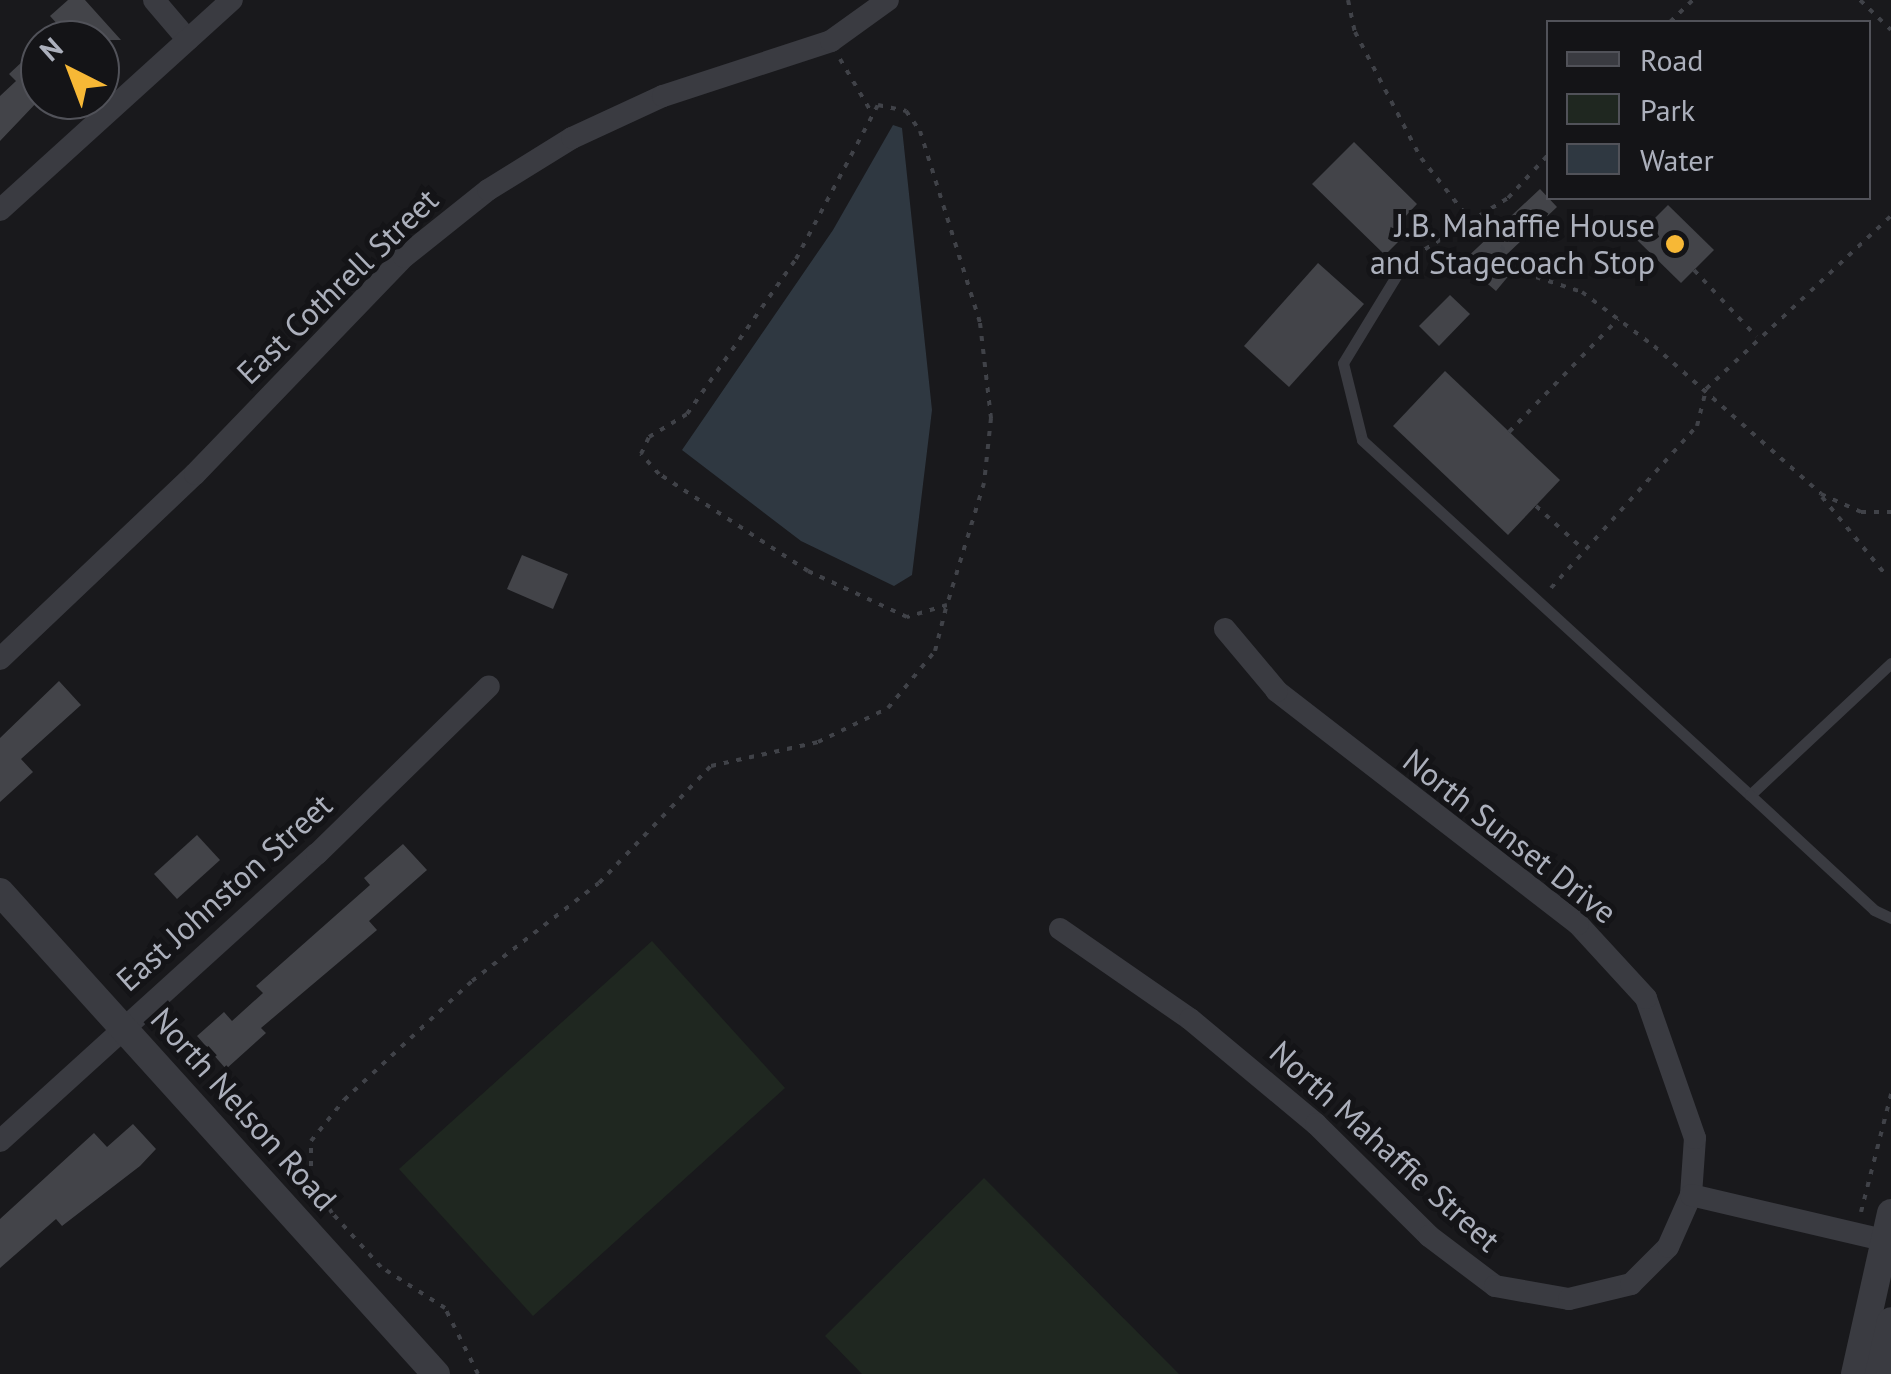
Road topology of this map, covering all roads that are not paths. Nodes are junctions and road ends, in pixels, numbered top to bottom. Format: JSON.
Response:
{"nodes":[{"id":1,"x":154,"y":0,"type":"edge"},
{"id":2,"x":232,"y":0,"type":"edge"},
{"id":3,"x":888,"y":0,"type":"edge"},
{"id":4,"x":188,"y":40,"type":"junction"},
{"id":5,"x":0,"y":210,"type":"edge"},
{"id":6,"x":1401,"y":268,"type":"road end"},
{"id":7,"x":1224,"y":629,"type":"dead end"},
{"id":8,"x":0,"y":659,"type":"edge"},
{"id":9,"x":1891,"y":663,"type":"edge"},
{"id":10,"x":488,"y":686,"type":"dead end"},
{"id":11,"x":1750,"y":795,"type":"junction"},
{"id":12,"x":0,"y":892,"type":"edge"},
{"id":13,"x":1891,"y":918,"type":"edge"},
{"id":14,"x":1060,"y":929,"type":"dead end"},
{"id":15,"x":123,"y":1028,"type":"junction"},
{"id":16,"x":0,"y":1141,"type":"edge"},
{"id":17,"x":1692,"y":1195,"type":"junction"},
{"id":18,"x":1889,"y":1232,"type":"edge"},
{"id":19,"x":1891,"y":1321,"type":"edge"},
{"id":20,"x":436,"y":1374,"type":"edge"},
{"id":21,"x":1855,"y":1374,"type":"edge"},
{"id":22,"x":1879,"y":1374,"type":"edge"}],
"edges":[{"from":1,"to":4,"type":"street"},
{"from":2,"to":4,"type":"street"},
{"from":3,"to":8,"type":"street","name":"East Cothrell Street"},
{"from":4,"to":5,"type":"street"},
{"from":6,"to":11,"type":"lane"},
{"from":7,"to":17,"type":"street","name":"North Sunset Drive"},
{"from":9,"to":11,"type":"lane"},
{"from":10,"to":15,"type":"street","name":"East Johnston Street"},
{"from":11,"to":13,"type":"lane"},
{"from":12,"to":15,"type":"street","name":"North Nelson Road"},
{"from":14,"to":17,"type":"street","name":"North Mahaffie Street"},
{"from":15,"to":16,"type":"street","name":"East Johnston Street"},
{"from":15,"to":20,"type":"street","name":"North Nelson Road"},
{"from":17,"to":18,"type":"street"},
{"from":18,"to":21,"type":"street"},
{"from":19,"to":22,"type":"street"}]}
